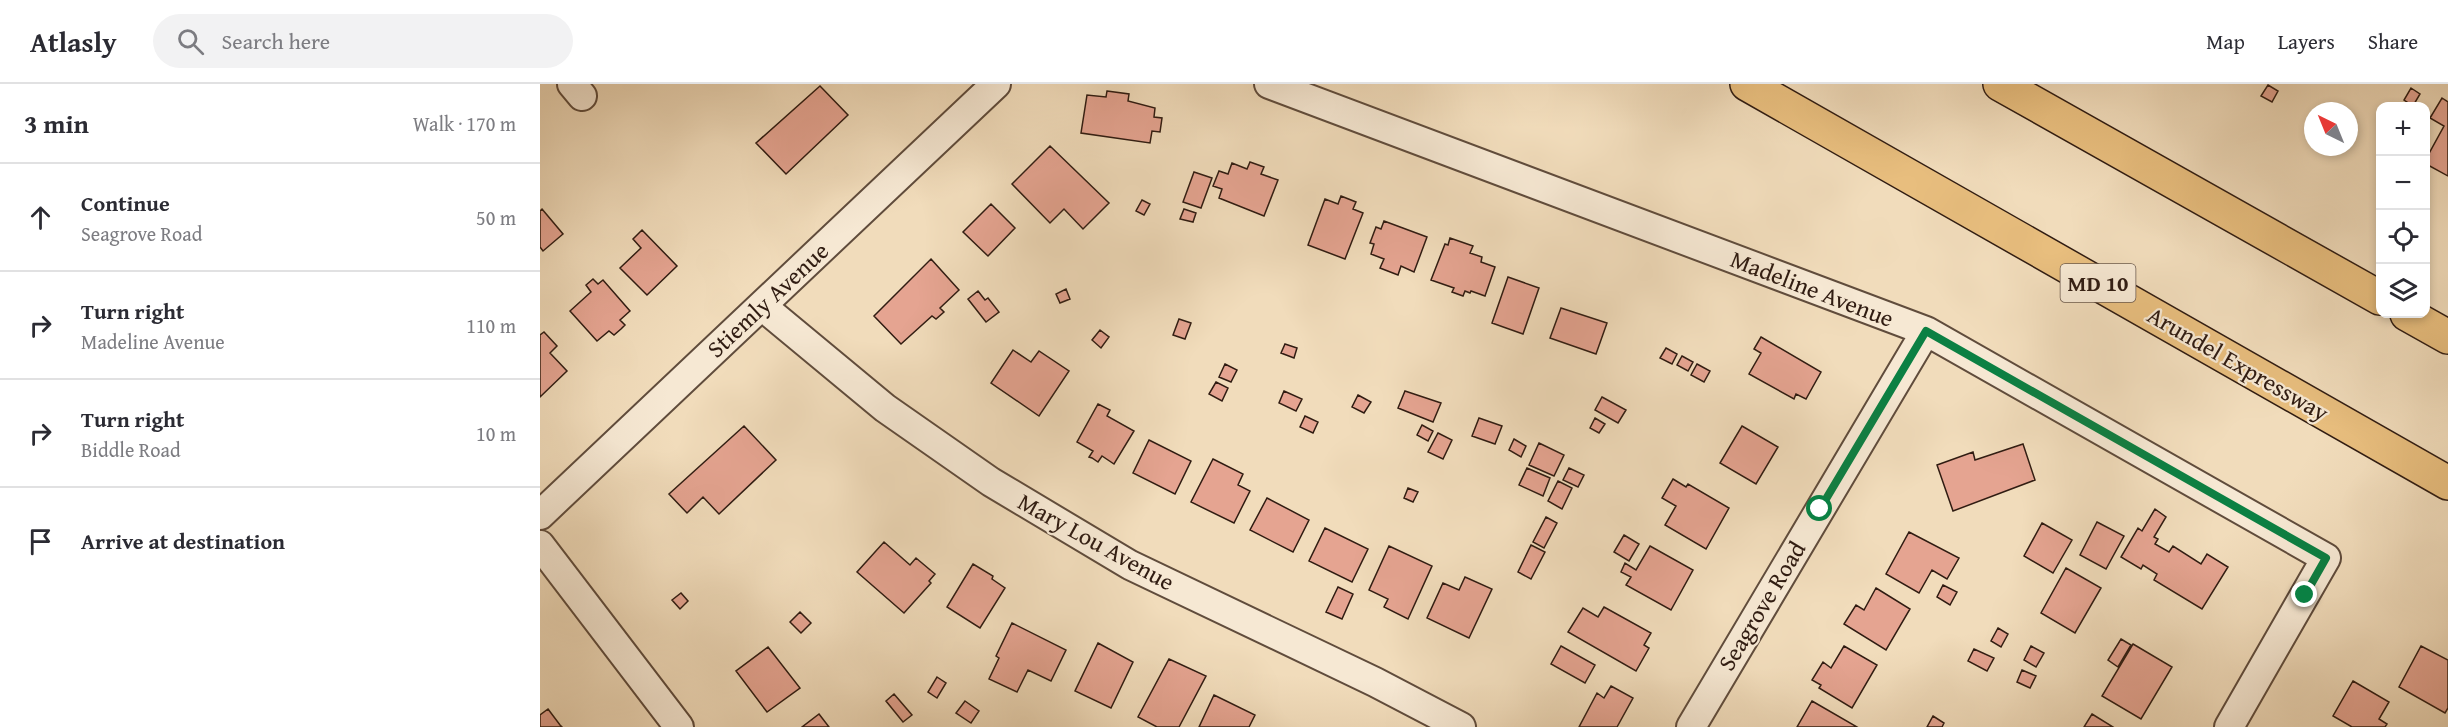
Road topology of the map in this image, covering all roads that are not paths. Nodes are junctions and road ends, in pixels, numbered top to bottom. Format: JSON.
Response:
{"nodes":[{"id":1,"x":996,"y":84,"type":"edge"},
{"id":2,"x":1269,"y":84,"type":"edge"},
{"id":3,"x":1747,"y":84,"type":"edge"},
{"id":4,"x":2000,"y":84,"type":"edge"},
{"id":5,"x":2376,"y":296,"type":"edge"},
{"id":6,"x":762,"y":306,"type":"junction"},
{"id":7,"x":2414,"y":318,"type":"edge"},
{"id":8,"x":1926,"y":331,"type":"junction"},
{"id":9,"x":2448,"y":337,"type":"edge"},
{"id":10,"x":2448,"y":483,"type":"edge"},
{"id":11,"x":540,"y":515,"type":"edge"},
{"id":12,"x":540,"y":545,"type":"edge"},
{"id":13,"x":679,"y":727,"type":"edge"},
{"id":14,"x":1461,"y":727,"type":"edge"},
{"id":15,"x":1691,"y":727,"type":"edge"},
{"id":16,"x":2229,"y":727,"type":"edge"}],
"edges":[{"from":1,"to":6,"type":"street","name":"Stiemly Avenue"},
{"from":2,"to":8,"type":"street","name":"Madeline Avenue"},
{"from":3,"to":10,"type":"highway","name":"Arundel Expressway","number":"MD 10"},
{"from":4,"to":5,"type":"highway"},
{"from":6,"to":11,"type":"street","name":"Stiemly Avenue"},
{"from":6,"to":14,"type":"street","name":"Mary Lou Avenue"},
{"from":7,"to":9,"type":"highway"},
{"from":8,"to":15,"type":"street","name":"Seagrove Road"},
{"from":8,"to":16,"type":"street","name":"Madeline Avenue"},
{"from":12,"to":13,"type":"street"}]}
